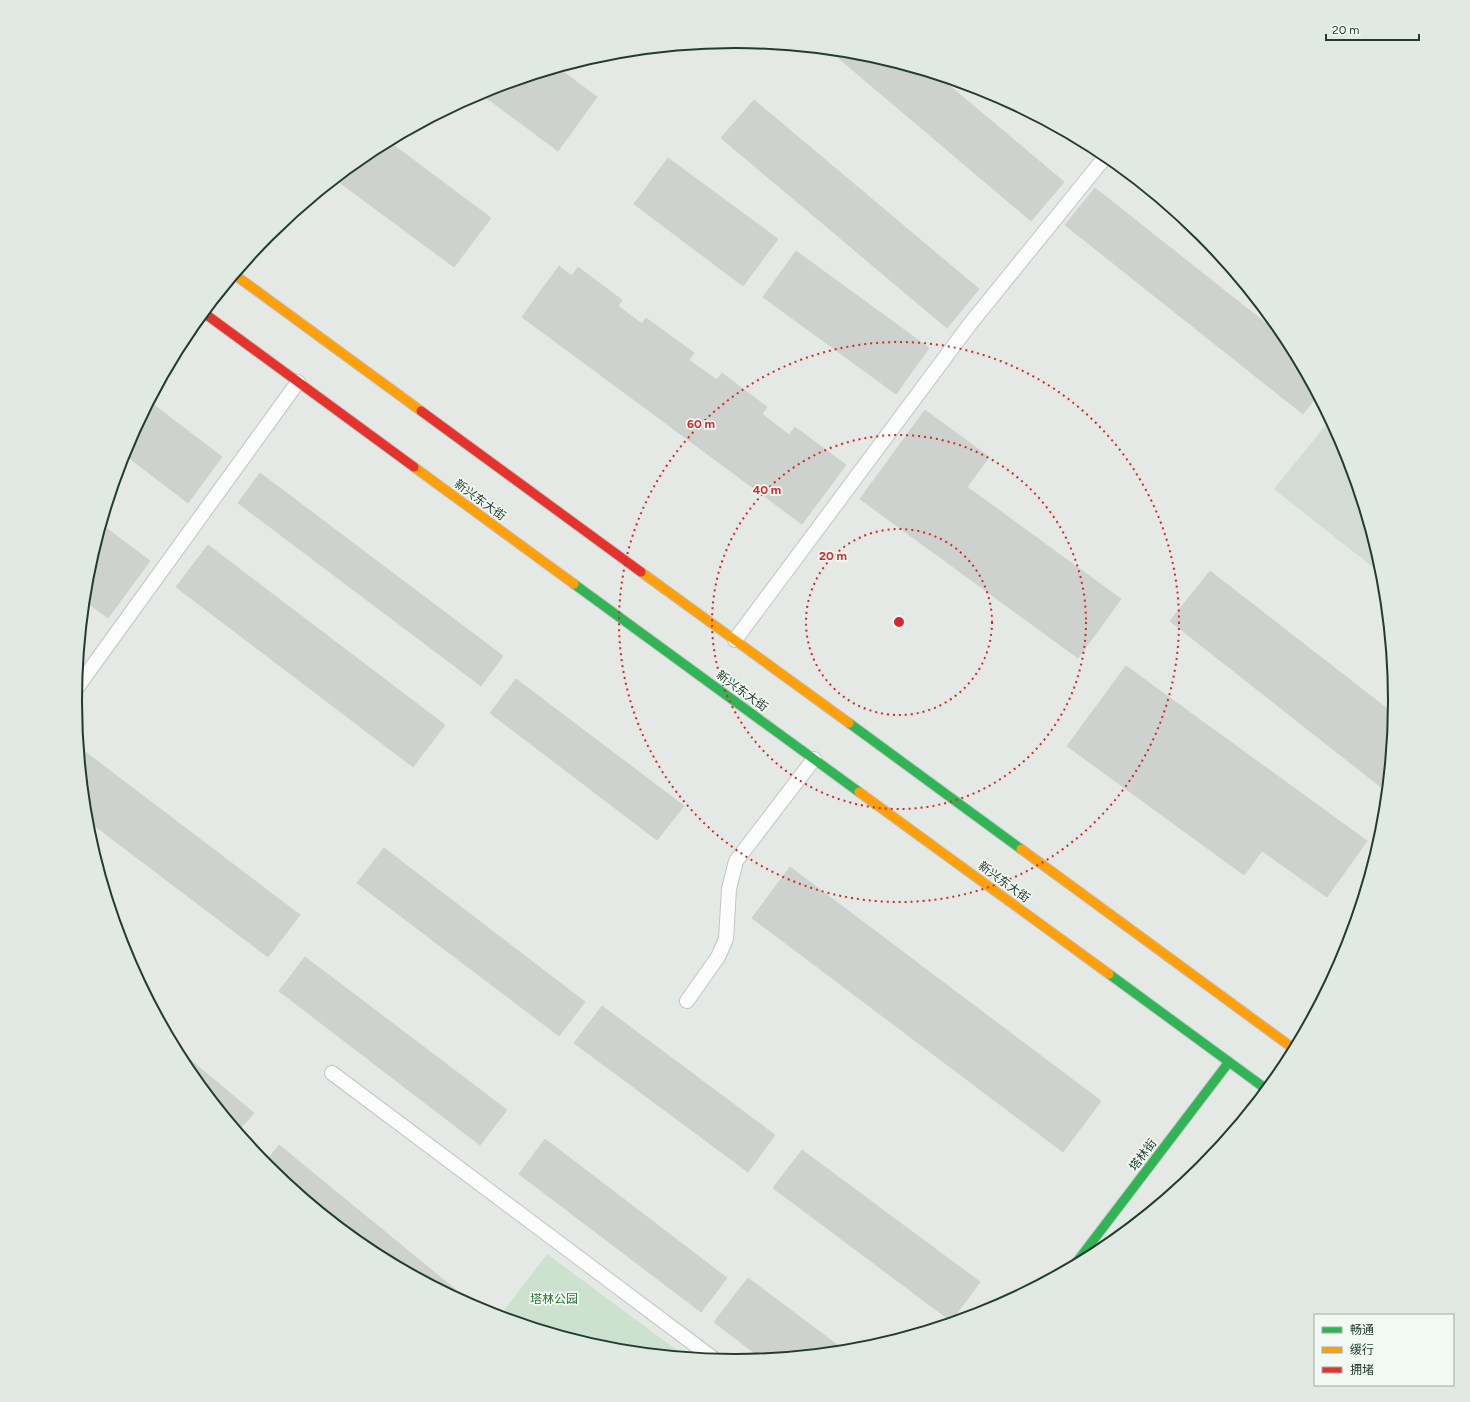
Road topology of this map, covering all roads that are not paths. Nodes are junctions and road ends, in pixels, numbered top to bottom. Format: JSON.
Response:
{"nodes":[{"id":1,"x":1102,"y":161,"type":"edge"},
{"id":2,"x":238,"y":277,"type":"edge"},
{"id":3,"x":208,"y":316,"type":"edge"},
{"id":4,"x":298,"y":382,"type":"junction"},
{"id":5,"x":735,"y":640,"type":"junction"},
{"id":6,"x":82,"y":680,"type":"edge"},
{"id":7,"x":814,"y":759,"type":"junction"},
{"id":8,"x":687,"y":1001,"type":"dead end"},
{"id":9,"x":1290,"y":1046,"type":"edge"},
{"id":10,"x":1230,"y":1062,"type":"junction"},
{"id":11,"x":332,"y":1073,"type":"dead end"},
{"id":12,"x":1262,"y":1086,"type":"edge"},
{"id":13,"x":1084,"y":1253,"type":"edge"},
{"id":14,"x":706,"y":1353,"type":"edge"}],
"edges":[{"from":1,"to":5,"type":"lane"},
{"from":2,"to":5,"type":"main road"},
{"from":3,"to":4,"type":"main road","name":"新兴东大街"},
{"from":4,"to":6,"type":"lane"},
{"from":4,"to":7,"type":"main road","name":"新兴东大街"},
{"from":5,"to":9,"type":"main road"},
{"from":7,"to":8,"type":"lane"},
{"from":7,"to":10,"type":"main road","name":"新兴东大街"},
{"from":10,"to":12,"type":"main road","name":"新兴东大街"},
{"from":10,"to":13,"type":"main road","name":"塔林街"},
{"from":11,"to":14,"type":"lane"}]}
